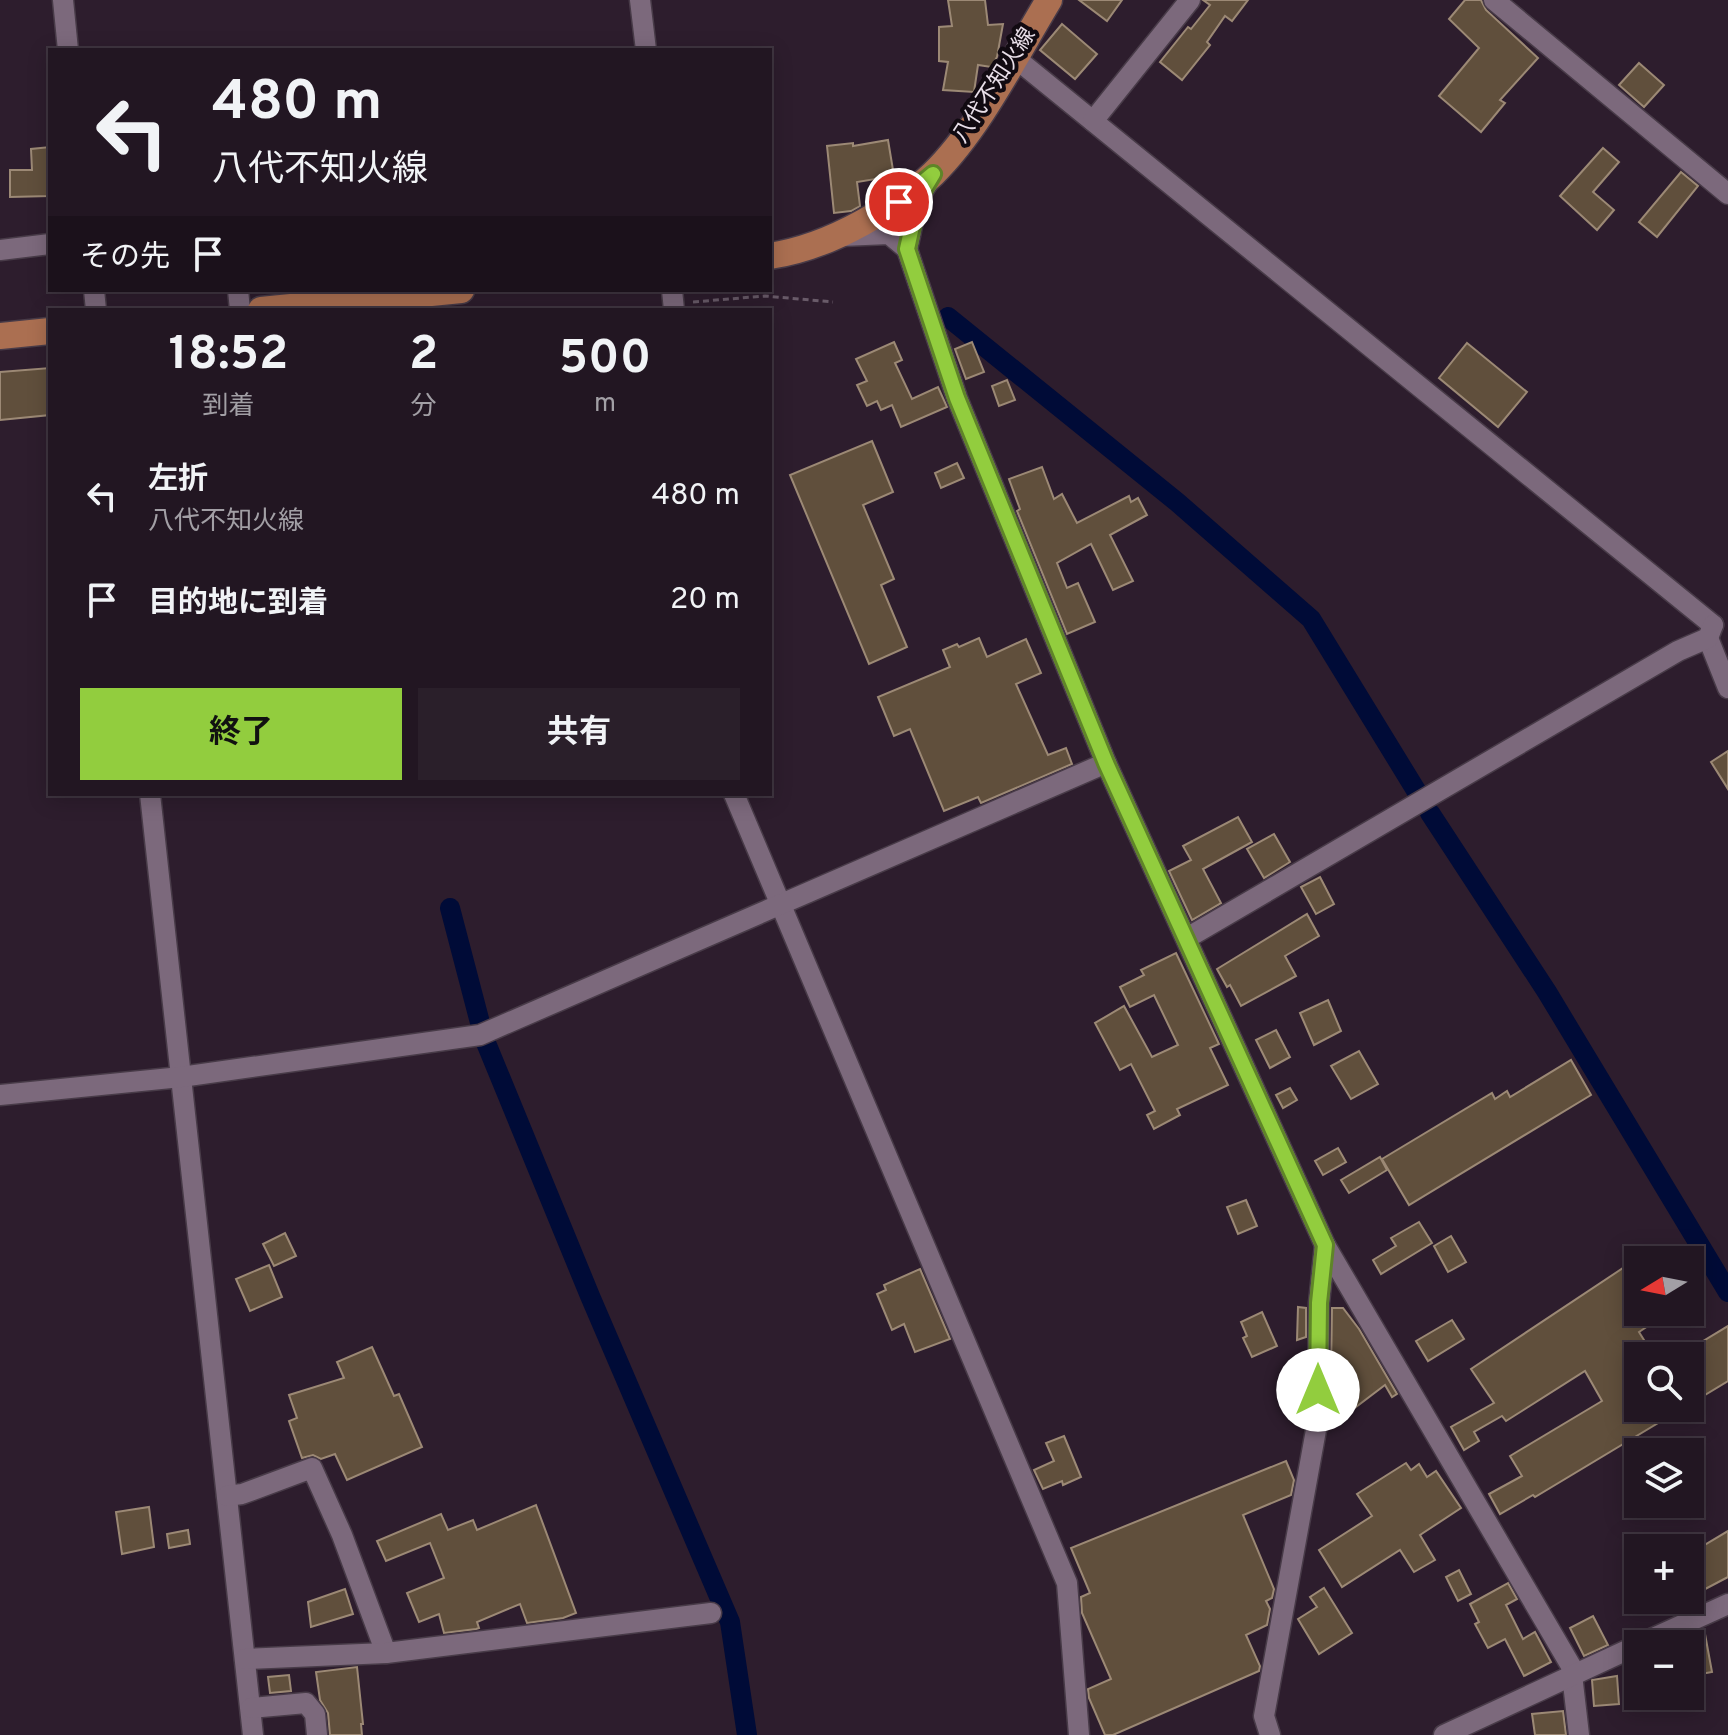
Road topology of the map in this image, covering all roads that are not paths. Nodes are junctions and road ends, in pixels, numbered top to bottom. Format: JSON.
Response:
{"nodes":[{"id":1,"x":63,"y":0,"type":"edge"},
{"id":2,"x":640,"y":0,"type":"edge"},
{"id":3,"x":1049,"y":0,"type":"edge"},
{"id":4,"x":1190,"y":0,"type":"edge"},
{"id":5,"x":1494,"y":0,"type":"edge"},
{"id":6,"x":68,"y":48,"type":"edge"},
{"id":7,"x":646,"y":48,"type":"edge"},
{"id":8,"x":1014,"y":57,"type":"junction"},
{"id":9,"x":1093,"y":121,"type":"junction"},
{"id":10,"x":933,"y":174,"type":"junction"},
{"id":11,"x":1728,"y":194,"type":"edge"},
{"id":12,"x":838,"y":236,"type":"junction"},
{"id":13,"x":48,"y":244,"type":"edge"},
{"id":14,"x":907,"y":249,"type":"junction"},
{"id":15,"x":0,"y":250,"type":"edge"},
{"id":16,"x":772,"y":256,"type":"edge"},
{"id":17,"x":425,"y":292,"type":"edge"},
{"id":18,"x":389,"y":294,"type":"edge"},
{"id":19,"x":277,"y":308,"type":"edge"},
{"id":20,"x":48,"y":331,"type":"edge"},
{"id":21,"x":0,"y":336,"type":"edge"},
{"id":22,"x":1716,"y":628,"type":"edge"},
{"id":23,"x":1728,"y":688,"type":"edge"},
{"id":24,"x":1106,"y":763,"type":"junction"},
{"id":25,"x":150,"y":796,"type":"edge"},
{"id":26,"x":735,"y":796,"type":"edge"},
{"id":27,"x":782,"y":904,"type":"junction"},
{"id":28,"x":1187,"y":938,"type":"junction"},
{"id":29,"x":181,"y":1077,"type":"junction"},
{"id":30,"x":0,"y":1095,"type":"edge"},
{"id":31,"x":1325,"y":1245,"type":"junction"},
{"id":32,"x":227,"y":1496,"type":"junction"},
{"id":33,"x":1728,"y":1604,"type":"edge"},
{"id":34,"x":711,"y":1613,"type":"dead end"},
{"id":35,"x":1670,"y":1630,"type":"edge"},
{"id":36,"x":1624,"y":1651,"type":"edge"},
{"id":37,"x":386,"y":1653,"type":"junction"},
{"id":38,"x":245,"y":1659,"type":"junction"},
{"id":39,"x":1573,"y":1675,"type":"junction"},
{"id":40,"x":251,"y":1708,"type":"junction"},
{"id":41,"x":253,"y":1735,"type":"edge"},
{"id":42,"x":317,"y":1735,"type":"edge"},
{"id":43,"x":1079,"y":1735,"type":"edge"},
{"id":44,"x":1270,"y":1735,"type":"edge"},
{"id":45,"x":1444,"y":1735,"type":"edge"},
{"id":46,"x":1579,"y":1735,"type":"edge"}],
"edges":[{"from":1,"to":6,"type":"street"},
{"from":2,"to":7,"type":"street"},
{"from":3,"to":8,"type":"main road","name":"八代不知火線"},
{"from":4,"to":9,"type":"street"},
{"from":5,"to":11,"type":"street"},
{"from":8,"to":9,"type":"street"},
{"from":8,"to":10,"type":"main road","name":"八代不知火線"},
{"from":9,"to":22,"type":"street"},
{"from":10,"to":12,"type":"main road","name":"八代不知火線"},
{"from":10,"to":14,"type":"street"},
{"from":12,"to":14,"type":"street"},
{"from":12,"to":16,"type":"main road","name":"八代不知火線"},
{"from":13,"to":15,"type":"street"},
{"from":14,"to":24,"type":"street"},
{"from":17,"to":18,"type":"main road"},
{"from":18,"to":19,"type":"main road"},
{"from":20,"to":21,"type":"main road"},
{"from":22,"to":23,"type":"street"},
{"from":22,"to":28,"type":"street"},
{"from":24,"to":27,"type":"street"},
{"from":24,"to":28,"type":"street"},
{"from":25,"to":29,"type":"street"},
{"from":26,"to":27,"type":"street"},
{"from":27,"to":29,"type":"street"},
{"from":27,"to":43,"type":"street"},
{"from":28,"to":31,"type":"street"},
{"from":29,"to":30,"type":"street"},
{"from":29,"to":32,"type":"street"},
{"from":31,"to":39,"type":"street"},
{"from":31,"to":44,"type":"street"},
{"from":32,"to":37,"type":"street"},
{"from":32,"to":38,"type":"street"},
{"from":33,"to":35,"type":"street"},
{"from":34,"to":37,"type":"street"},
{"from":36,"to":39,"type":"street"},
{"from":37,"to":38,"type":"street"},
{"from":38,"to":40,"type":"street"},
{"from":39,"to":45,"type":"street"},
{"from":39,"to":46,"type":"street"},
{"from":40,"to":41,"type":"street"},
{"from":40,"to":42,"type":"street"}]}
